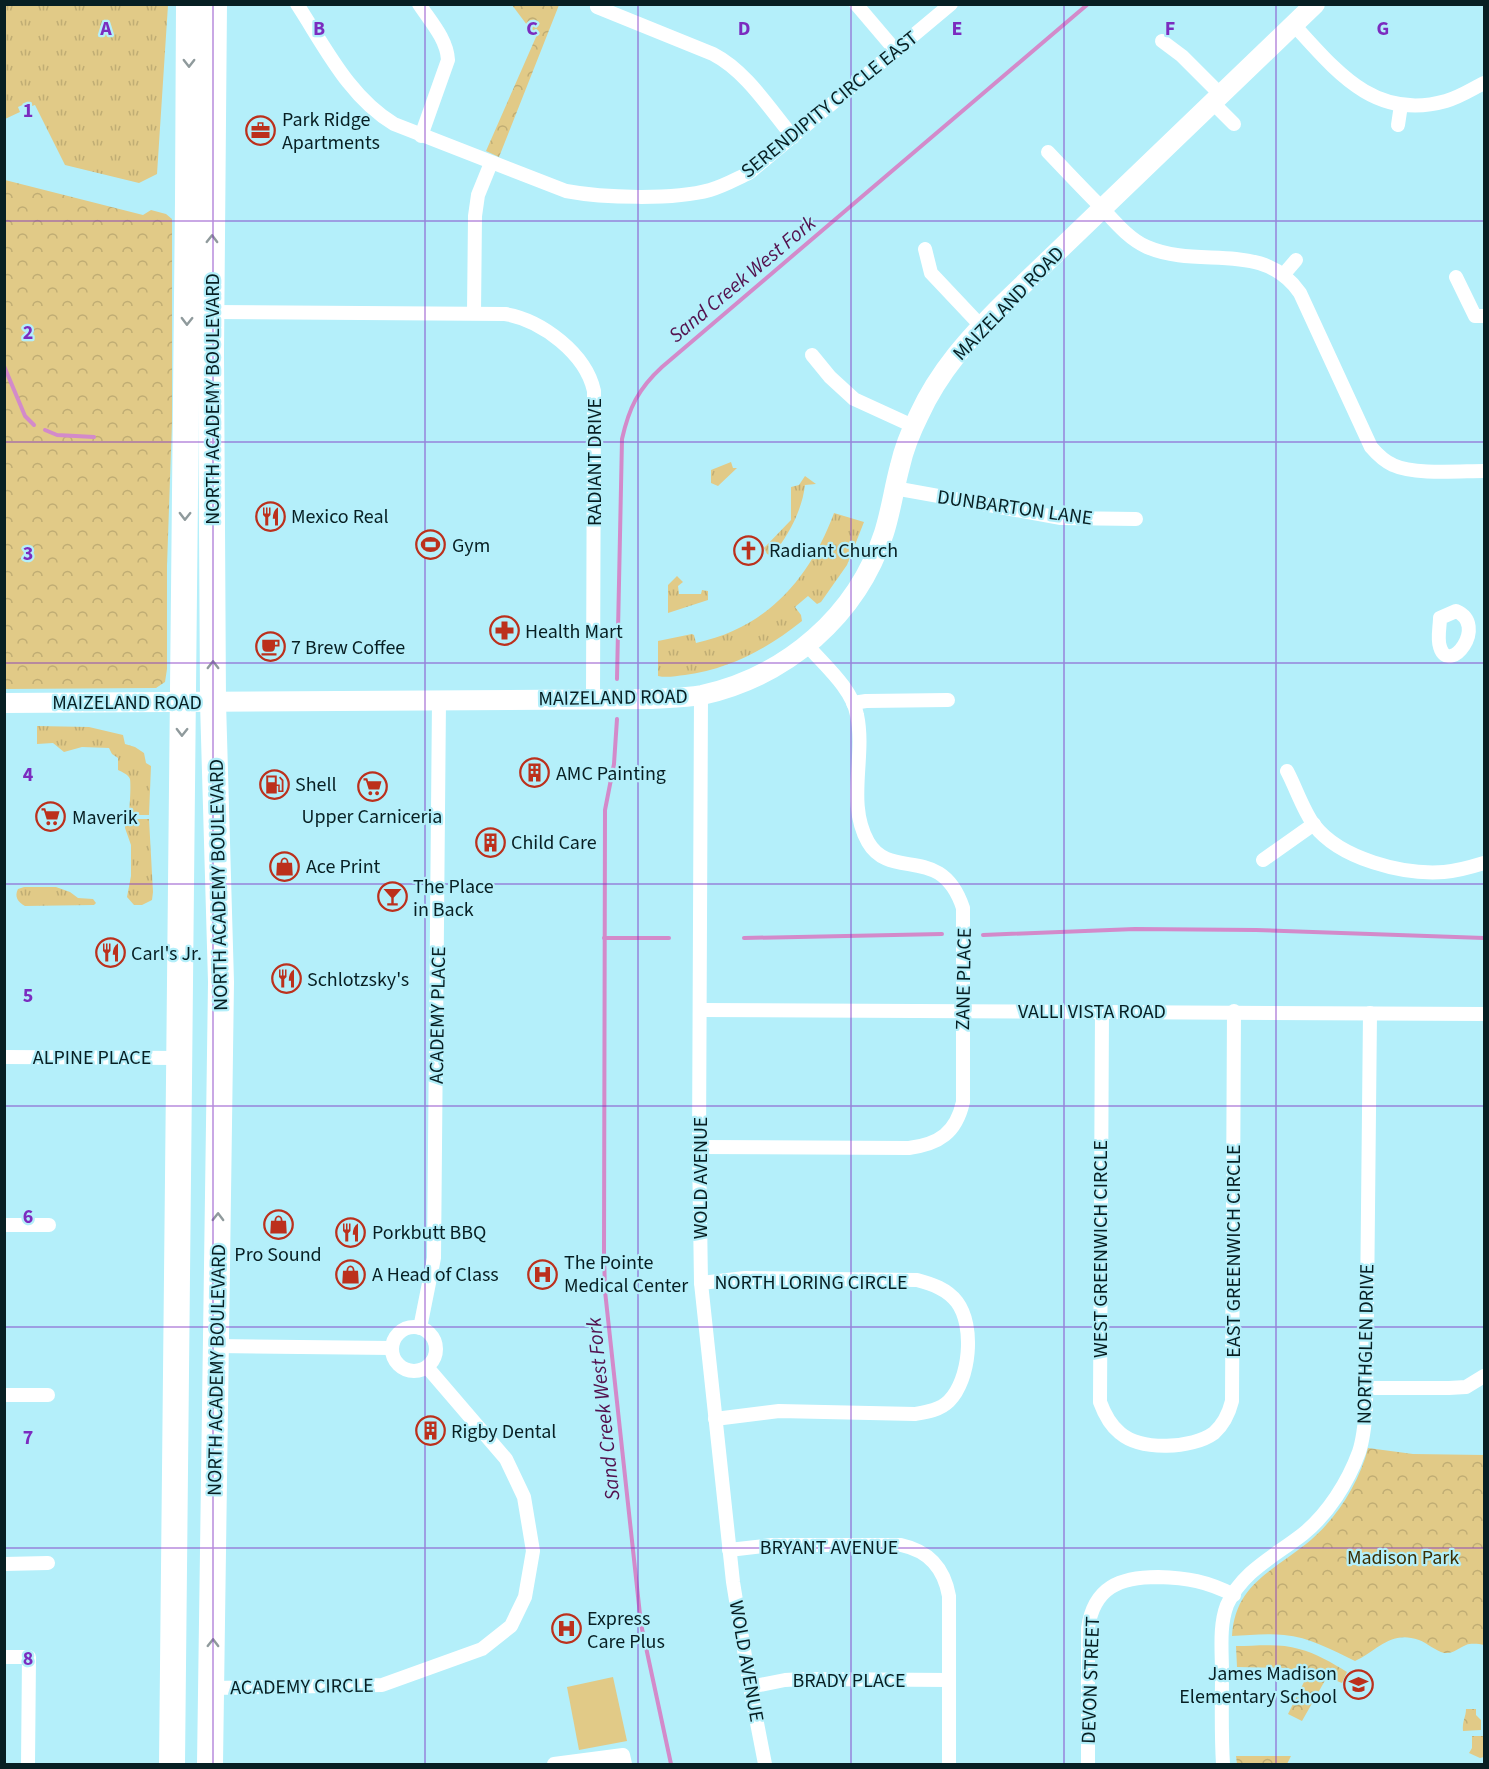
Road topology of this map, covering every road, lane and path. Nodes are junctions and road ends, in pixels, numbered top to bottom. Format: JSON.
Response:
{"nodes":[{"id":1,"x":189,"y":4,"type":"edge"},
{"id":2,"x":214,"y":4,"type":"edge"},
{"id":3,"x":297,"y":4,"type":"edge"},
{"id":4,"x":419,"y":4,"type":"edge"},
{"id":5,"x":856,"y":4,"type":"edge"},
{"id":6,"x":951,"y":4,"type":"edge"},
{"id":7,"x":1315,"y":4,"type":"edge"},
{"id":8,"x":597,"y":7,"type":"dead end"},
{"id":9,"x":1294,"y":25,"type":"junction"},
{"id":10,"x":1162,"y":41,"type":"dead end"},
{"id":11,"x":896,"y":51,"type":"junction"},
{"id":12,"x":1485,"y":83,"type":"edge"},
{"id":13,"x":1217,"y":99,"type":"junction"},
{"id":14,"x":1401,"y":105,"type":"junction"},
{"id":15,"x":1234,"y":124,"type":"dead end"},
{"id":16,"x":1398,"y":125,"type":"dead end"},
{"id":17,"x":421,"y":136,"type":"junction"},
{"id":18,"x":793,"y":137,"type":"junction"},
{"id":19,"x":1048,"y":152,"type":"dead end"},
{"id":20,"x":491,"y":163,"type":"junction"},
{"id":21,"x":1102,"y":209,"type":"junction"},
{"id":22,"x":925,"y":249,"type":"dead end"},
{"id":23,"x":1296,"y":260,"type":"dead end"},
{"id":24,"x":1284,"y":274,"type":"junction"},
{"id":25,"x":1456,"y":278,"type":"dead end"},
{"id":26,"x":211,"y":312,"type":"junction"},
{"id":27,"x":474,"y":313,"type":"junction"},
{"id":28,"x":1485,"y":316,"type":"edge"},
{"id":29,"x":981,"y":326,"type":"junction"},
{"id":30,"x":812,"y":355,"type":"dead end"},
{"id":31,"x":914,"y":426,"type":"junction"},
{"id":32,"x":1485,"y":471,"type":"edge"},
{"id":33,"x":894,"y":488,"type":"junction"},
{"id":34,"x":1136,"y":519,"type":"dead end"},
{"id":35,"x":807,"y":645,"type":"junction"},
{"id":36,"x":701,"y":695,"type":"junction"},
{"id":37,"x":593,"y":699,"type":"junction"},
{"id":38,"x":440,"y":700,"type":"junction"},
{"id":39,"x":948,"y":700,"type":"dead end"},
{"id":40,"x":183,"y":702,"type":"junction"},
{"id":41,"x":213,"y":702,"type":"junction"},
{"id":42,"x":4,"y":703,"type":"edge"},
{"id":43,"x":853,"y":703,"type":"junction"},
{"id":44,"x":1287,"y":771,"type":"dead end"},
{"id":45,"x":1314,"y":824,"type":"junction"},
{"id":46,"x":1263,"y":860,"type":"dead end"},
{"id":47,"x":1485,"y":863,"type":"edge"},
{"id":48,"x":700,"y":1010,"type":"junction"},
{"id":49,"x":963,"y":1010,"type":"junction"},
{"id":50,"x":1102,"y":1011,"type":"junction"},
{"id":51,"x":1234,"y":1011,"type":"junction"},
{"id":52,"x":1370,"y":1013,"type":"junction"},
{"id":53,"x":1485,"y":1014,"type":"edge"},
{"id":54,"x":4,"y":1057,"type":"edge"},
{"id":55,"x":179,"y":1058,"type":"junction"},
{"id":56,"x":699,"y":1147,"type":"junction"},
{"id":57,"x":178,"y":1179,"type":"junction"},
{"id":58,"x":4,"y":1225,"type":"edge"},
{"id":59,"x":49,"y":1225,"type":"dead end"},
{"id":60,"x":701,"y":1283,"type":"junction"},
{"id":61,"x":420,"y":1328,"type":"junction"},
{"id":62,"x":216,"y":1346,"type":"junction"},
{"id":63,"x":392,"y":1348,"type":"junction"},
{"id":64,"x":427,"y":1366,"type":"junction"},
{"id":65,"x":1485,"y":1376,"type":"edge"},
{"id":66,"x":1366,"y":1388,"type":"junction"},
{"id":67,"x":4,"y":1395,"type":"edge"},
{"id":68,"x":48,"y":1395,"type":"dead end"},
{"id":69,"x":715,"y":1419,"type":"junction"},
{"id":70,"x":1165,"y":1445,"type":"joint"},
{"id":71,"x":729,"y":1550,"type":"junction"},
{"id":72,"x":48,"y":1563,"type":"dead end"},
{"id":73,"x":4,"y":1564,"type":"edge"},
{"id":74,"x":1234,"y":1594,"type":"junction"},
{"id":75,"x":4,"y":1657,"type":"edge"},
{"id":76,"x":949,"y":1680,"type":"junction"},
{"id":77,"x":750,"y":1687,"type":"junction"},
{"id":78,"x":212,"y":1688,"type":"junction"},
{"id":79,"x":28,"y":1764,"type":"edge"},
{"id":80,"x":172,"y":1764,"type":"edge"},
{"id":81,"x":210,"y":1764,"type":"edge"},
{"id":82,"x":554,"y":1764,"type":"edge"},
{"id":83,"x":625,"y":1764,"type":"edge"},
{"id":84,"x":765,"y":1764,"type":"edge"},
{"id":85,"x":950,"y":1764,"type":"edge"},
{"id":86,"x":1088,"y":1764,"type":"edge"},
{"id":87,"x":1223,"y":1764,"type":"edge"}],
"edges":[{"from":1,"to":40,"type":"highway","name":"NORTH ACADEMY BOULEVARD","one_way":true},
{"from":26,"to":2,"type":"highway","name":"NORTH ACADEMY BOULEVARD","one_way":true},
{"from":3,"to":17,"type":"street","name":"SERENDIPITY CIRCLE EAST"},
{"from":4,"to":17,"type":"street"},
{"from":5,"to":11,"type":"street"},
{"from":6,"to":11,"type":"street","name":"SERENDIPITY CIRCLE EAST"},
{"from":7,"to":9,"type":"main road","name":"MAIZELAND ROAD"},
{"from":8,"to":18,"type":"street"},
{"from":9,"to":13,"type":"main road","name":"MAIZELAND ROAD"},
{"from":9,"to":14,"type":"street"},
{"from":10,"to":13,"type":"street"},
{"from":11,"to":18,"type":"street","name":"SERENDIPITY CIRCLE EAST"},
{"from":12,"to":14,"type":"street"},
{"from":13,"to":15,"type":"street"},
{"from":13,"to":21,"type":"main road","name":"MAIZELAND ROAD"},
{"from":14,"to":16,"type":"street"},
{"from":17,"to":20,"type":"street","name":"SERENDIPITY CIRCLE EAST"},
{"from":18,"to":20,"type":"street","name":"SERENDIPITY CIRCLE EAST"},
{"from":19,"to":21,"type":"street"},
{"from":20,"to":27,"type":"street"},
{"from":21,"to":24,"type":"street"},
{"from":21,"to":29,"type":"main road","name":"MAIZELAND ROAD"},
{"from":22,"to":29,"type":"street"},
{"from":23,"to":24,"type":"street"},
{"from":24,"to":32,"type":"street"},
{"from":25,"to":28,"type":"street"},
{"from":26,"to":27,"type":"street","name":"RADIANT DRIVE"},
{"from":41,"to":26,"type":"highway","name":"NORTH ACADEMY BOULEVARD","one_way":true},
{"from":27,"to":37,"type":"street","name":"RADIANT DRIVE"},
{"from":29,"to":31,"type":"main road","name":"MAIZELAND ROAD"},
{"from":30,"to":31,"type":"street"},
{"from":31,"to":33,"type":"main road","name":"MAIZELAND ROAD"},
{"from":33,"to":34,"type":"street","name":"DUNBARTON LANE"},
{"from":33,"to":35,"type":"main road","name":"MAIZELAND ROAD"},
{"from":35,"to":36,"type":"main road","name":"MAIZELAND ROAD"},
{"from":35,"to":43,"type":"street","name":"ZANE PLACE"},
{"from":36,"to":37,"type":"main road","name":"MAIZELAND ROAD"},
{"from":36,"to":48,"type":"street","name":"WOLD AVENUE"},
{"from":37,"to":38,"type":"main road","name":"MAIZELAND ROAD"},
{"from":38,"to":41,"type":"main road","name":"MAIZELAND ROAD"},
{"from":38,"to":61,"type":"street","name":"ACADEMY PLACE"},
{"from":39,"to":43,"type":"street"},
{"from":40,"to":41,"type":"main road","name":"MAIZELAND ROAD"},
{"from":40,"to":42,"type":"main road","name":"MAIZELAND ROAD"},
{"from":40,"to":55,"type":"highway","name":"NORTH ACADEMY BOULEVARD","one_way":true},
{"from":62,"to":41,"type":"highway","name":"NORTH ACADEMY BOULEVARD","one_way":true},
{"from":43,"to":49,"type":"street","name":"ZANE PLACE"},
{"from":44,"to":45,"type":"street"},
{"from":45,"to":46,"type":"street"},
{"from":45,"to":47,"type":"street"},
{"from":48,"to":49,"type":"street","name":"VALLI VISTA ROAD"},
{"from":48,"to":56,"type":"street","name":"WOLD AVENUE"},
{"from":49,"to":50,"type":"street","name":"VALLI VISTA ROAD"},
{"from":49,"to":56,"type":"street","name":"ZANE PLACE"},
{"from":50,"to":51,"type":"street","name":"VALLI VISTA ROAD"},
{"from":50,"to":70,"type":"street","name":"WEST GREENWICH CIRCLE"},
{"from":51,"to":52,"type":"street","name":"VALLI VISTA ROAD"},
{"from":51,"to":70,"type":"street","name":"EAST GREENWICH CIRCLE"},
{"from":52,"to":53,"type":"street","name":"VALLI VISTA ROAD"},
{"from":52,"to":66,"type":"street","name":"NORTHGLEN DRIVE"},
{"from":54,"to":55,"type":"street","name":"ALPINE PLACE"},
{"from":55,"to":57,"type":"highway","name":"NORTH ACADEMY BOULEVARD"},
{"from":56,"to":60,"type":"street","name":"WOLD AVENUE"},
{"from":57,"to":62,"type":"highway"},
{"from":57,"to":80,"type":"highway","name":"NORTH ACADEMY BOULEVARD"},
{"from":58,"to":59,"type":"street"},
{"from":60,"to":69,"type":"street","name":"WOLD AVENUE"},
{"from":60,"to":69,"type":"street","name":"NORTH LORING CIRCLE"},
{"from":61,"to":63,"type":"street"},
{"from":61,"to":64,"type":"street"},
{"from":62,"to":63,"type":"street"},
{"from":78,"to":62,"type":"highway","name":"NORTH ACADEMY BOULEVARD","one_way":true},
{"from":63,"to":64,"type":"street"},
{"from":64,"to":78,"type":"street","name":"ACADEMY CIRCLE"},
{"from":65,"to":66,"type":"street"},
{"from":66,"to":74,"type":"street","name":"NORTHGLEN DRIVE"},
{"from":67,"to":68,"type":"street"},
{"from":69,"to":71,"type":"street","name":"WOLD AVENUE"},
{"from":71,"to":76,"type":"street","name":"BRYANT AVENUE"},
{"from":71,"to":77,"type":"street","name":"WOLD AVENUE"},
{"from":72,"to":73,"type":"street"},
{"from":74,"to":86,"type":"street","name":"DEVON STREET"},
{"from":74,"to":87,"type":"street","name":"NORTHGLEN DRIVE"},
{"from":75,"to":79,"type":"street"},
{"from":76,"to":77,"type":"street","name":"BRADY PLACE"},
{"from":76,"to":85,"type":"street","name":"BRYANT AVENUE"},
{"from":77,"to":84,"type":"street","name":"WOLD AVENUE"},
{"from":78,"to":81,"type":"highway","name":"NORTH ACADEMY BOULEVARD"},
{"from":82,"to":83,"type":"street"}]}
